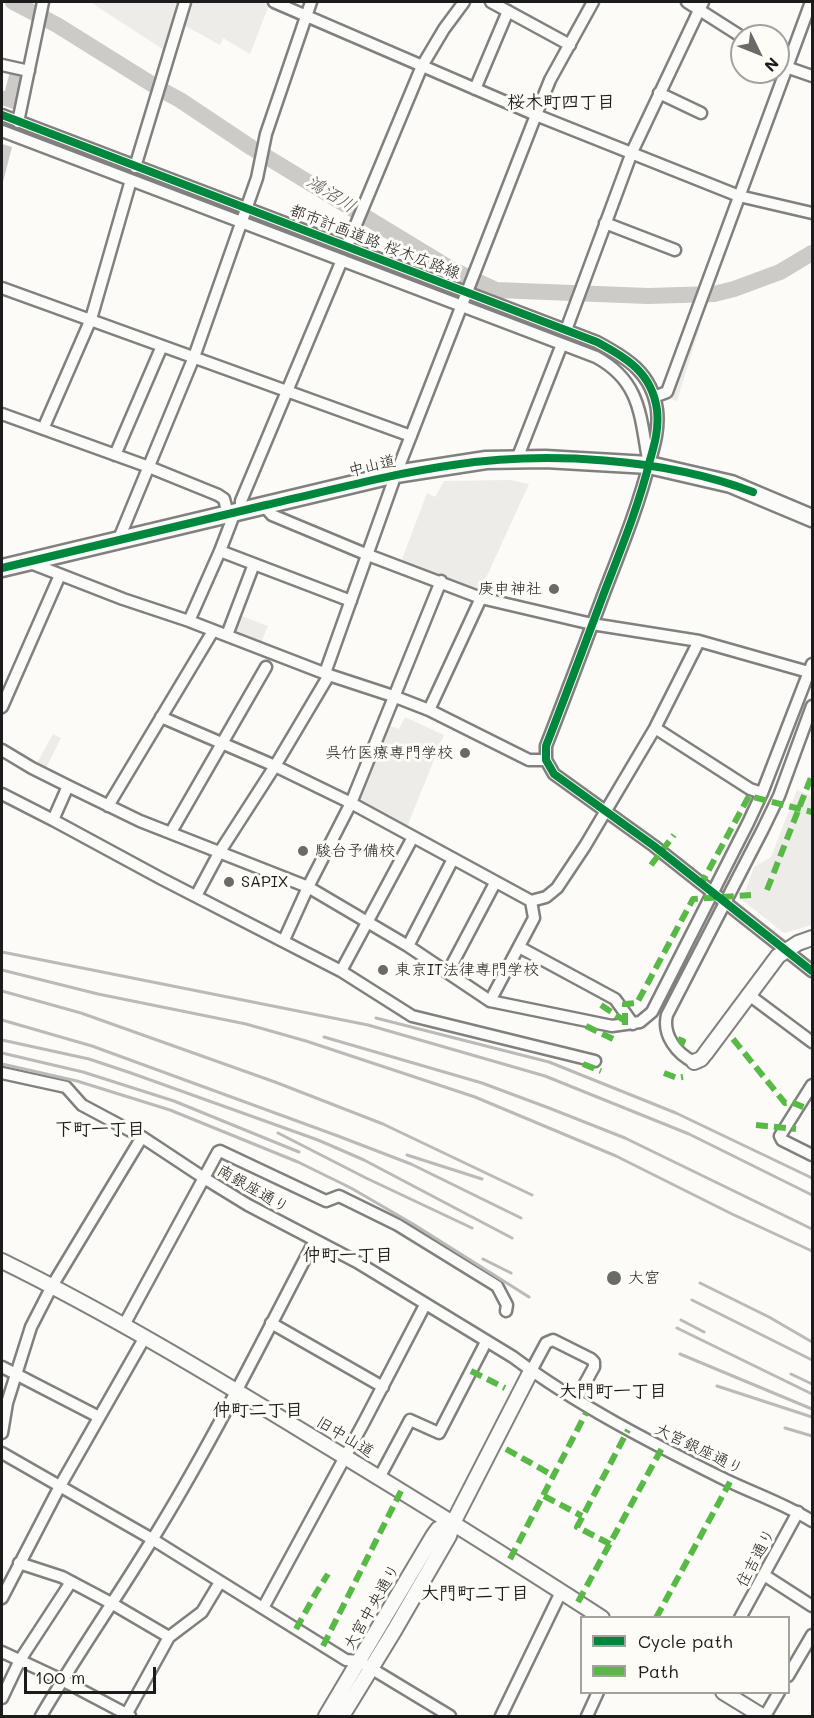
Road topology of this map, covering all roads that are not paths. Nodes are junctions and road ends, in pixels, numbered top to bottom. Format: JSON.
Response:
{"nodes":[{"id":1,"x":184,"y":2,"type":"edge"},
{"id":2,"x":274,"y":2,"type":"edge"},
{"id":3,"x":311,"y":2,"type":"edge"},
{"id":4,"x":464,"y":2,"type":"edge"},
{"id":5,"x":491,"y":2,"type":"edge"},
{"id":6,"x":593,"y":2,"type":"edge"},
{"id":7,"x":687,"y":2,"type":"edge"},
{"id":8,"x":811,"y":2,"type":"edge"},
{"id":9,"x":42,"y":5,"type":"edge"},
{"id":10,"x":701,"y":5,"type":"edge"},
{"id":11,"x":508,"y":11,"type":"junction"},
{"id":12,"x":306,"y":15,"type":"junction"},
{"id":13,"x":730,"y":28,"type":"edge"},
{"id":14,"x":570,"y":45,"type":"junction"},
{"id":15,"x":790,"y":47,"type":"edge"},
{"id":16,"x":2,"y":64,"type":"edge"},
{"id":17,"x":422,"y":66,"type":"junction"},
{"id":18,"x":790,"y":67,"type":"edge"},
{"id":19,"x":28,"y":71,"type":"junction"},
{"id":20,"x":813,"y":76,"type":"edge"},
{"id":21,"x":775,"y":84,"type":"edge"},
{"id":22,"x":475,"y":89,"type":"junction"},
{"id":23,"x":659,"y":93,"type":"junction"},
{"id":24,"x":701,"y":113,"type":"dead end"},
{"id":25,"x":2,"y":115,"type":"edge"},
{"id":26,"x":536,"y":115,"type":"junction"},
{"id":27,"x":18,"y":122,"type":"junction"},
{"id":28,"x":2,"y":131,"type":"edge"},
{"id":29,"x":632,"y":152,"type":"junction"},
{"id":30,"x":135,"y":166,"type":"junction"},
{"id":31,"x":131,"y":180,"type":"junction"},
{"id":32,"x":739,"y":196,"type":"junction"},
{"id":33,"x":246,"y":208,"type":"junction"},
{"id":34,"x":813,"y":213,"type":"edge"},
{"id":35,"x":242,"y":221,"type":"junction"},
{"id":36,"x":605,"y":222,"type":"junction"},
{"id":37,"x":347,"y":246,"type":"junction"},
{"id":38,"x":675,"y":250,"type":"dead end"},
{"id":39,"x":342,"y":260,"type":"junction"},
{"id":40,"x":471,"y":283,"type":"junction"},
{"id":41,"x":2,"y":288,"type":"edge"},
{"id":42,"x":463,"y":305,"type":"junction"},
{"id":43,"x":91,"y":319,"type":"junction"},
{"id":44,"x":566,"y":330,"type":"junction"},
{"id":45,"x":562,"y":344,"type":"junction"},
{"id":46,"x":162,"y":346,"type":"junction"},
{"id":47,"x":194,"y":357,"type":"junction"},
{"id":48,"x":288,"y":391,"type":"junction"},
{"id":49,"x":654,"y":397,"type":"junction"},
{"id":50,"x":2,"y":414,"type":"edge"},
{"id":51,"x":43,"y":429,"type":"junction"},
{"id":52,"x":411,"y":436,"type":"junction"},
{"id":53,"x":114,"y":455,"type":"junction"},
{"id":54,"x":517,"y":459,"type":"junction"},
{"id":55,"x":649,"y":465,"type":"junction"},
{"id":56,"x":149,"y":467,"type":"junction"},
{"id":57,"x":396,"y":474,"type":"junction"},
{"id":58,"x":264,"y":506,"type":"junction"},
{"id":59,"x":235,"y":512,"type":"junction"},
{"id":60,"x":813,"y":518,"type":"edge"},
{"id":61,"x":118,"y":541,"type":"junction"},
{"id":62,"x":220,"y":551,"type":"junction"},
{"id":63,"x":368,"y":555,"type":"junction"},
{"id":64,"x":28,"y":562,"type":"junction"},
{"id":65,"x":254,"y":564,"type":"junction"},
{"id":66,"x":2,"y":565,"type":"edge"},
{"id":67,"x":60,"y":575,"type":"junction"},
{"id":68,"x":441,"y":581,"type":"junction"},
{"id":69,"x":482,"y":597,"type":"junction"},
{"id":70,"x":351,"y":601,"type":"junction"},
{"id":71,"x":189,"y":621,"type":"junction"},
{"id":72,"x":592,"y":624,"type":"junction"},
{"id":73,"x":213,"y":631,"type":"junction"},
{"id":74,"x":227,"y":635,"type":"junction"},
{"id":75,"x":699,"y":641,"type":"junction"},
{"id":76,"x":266,"y":667,"type":"dead end"},
{"id":77,"x":812,"y":670,"type":"edge"},
{"id":78,"x":327,"y":674,"type":"junction"},
{"id":79,"x":393,"y":696,"type":"junction"},
{"id":80,"x":813,"y":706,"type":"edge"},
{"id":81,"x":2,"y":707,"type":"edge"},
{"id":82,"x":429,"y":710,"type":"junction"},
{"id":83,"x":161,"y":717,"type":"junction"},
{"id":84,"x":655,"y":728,"type":"junction"},
{"id":85,"x":222,"y":743,"type":"junction"},
{"id":86,"x":2,"y":750,"type":"edge"},
{"id":87,"x":546,"y":760,"type":"junction"},
{"id":88,"x":275,"y":766,"type":"junction"},
{"id":89,"x":68,"y":786,"type":"junction"},
{"id":90,"x":762,"y":793,"type":"junction"},
{"id":91,"x":2,"y":794,"type":"edge"},
{"id":92,"x":351,"y":803,"type":"junction"},
{"id":93,"x":108,"y":806,"type":"junction"},
{"id":94,"x":605,"y":812,"type":"junction"},
{"id":95,"x":53,"y":820,"type":"junction"},
{"id":96,"x":171,"y":832,"type":"junction"},
{"id":97,"x":413,"y":837,"type":"junction"},
{"id":98,"x":219,"y":853,"type":"junction"},
{"id":99,"x":453,"y":859,"type":"junction"},
{"id":100,"x":495,"y":883,"type":"junction"},
{"id":101,"x":308,"y":886,"type":"junction"},
{"id":102,"x":713,"y":892,"type":"junction"},
{"id":103,"x":196,"y":896,"type":"junction"},
{"id":104,"x":531,"y":901,"type":"junction"},
{"id":105,"x":725,"y":902,"type":"junction"},
{"id":106,"x":368,"y":923,"type":"junction"},
{"id":107,"x":813,"y":938,"type":"edge"},
{"id":108,"x":284,"y":940,"type":"junction"},
{"id":109,"x":408,"y":946,"type":"junction"},
{"id":110,"x":519,"y":947,"type":"junction"},
{"id":111,"x":782,"y":953,"type":"junction"},
{"id":112,"x":341,"y":971,"type":"junction"},
{"id":113,"x":813,"y":971,"type":"edge"},
{"id":114,"x":448,"y":972,"type":"junction"},
{"id":115,"x":749,"y":995,"type":"junction"},
{"id":116,"x":490,"y":1001,"type":"junction"},
{"id":117,"x":633,"y":1023,"type":"junction"},
{"id":118,"x":813,"y":1042,"type":"edge"},
{"id":119,"x":595,"y":1061,"type":"dead end"},
{"id":120,"x":694,"y":1062,"type":"joint"},
{"id":121,"x":2,"y":1073,"type":"edge"},
{"id":122,"x":813,"y":1085,"type":"edge"},
{"id":123,"x":142,"y":1137,"type":"junction"},
{"id":124,"x":813,"y":1155,"type":"edge"},
{"id":125,"x":204,"y":1178,"type":"junction"},
{"id":126,"x":315,"y":1240,"type":"junction"},
{"id":127,"x":2,"y":1264,"type":"edge"},
{"id":128,"x":52,"y":1286,"type":"junction"},
{"id":129,"x":425,"y":1305,"type":"junction"},
{"id":130,"x":506,"y":1311,"type":"dead end"},
{"id":131,"x":271,"y":1323,"type":"junction"},
{"id":132,"x":124,"y":1325,"type":"junction"},
{"id":133,"x":144,"y":1337,"type":"junction"},
{"id":134,"x":488,"y":1343,"type":"junction"},
{"id":135,"x":2,"y":1367,"type":"edge"},
{"id":136,"x":531,"y":1371,"type":"junction"},
{"id":137,"x":16,"y":1374,"type":"junction"},
{"id":138,"x":383,"y":1387,"type":"junction"},
{"id":139,"x":237,"y":1390,"type":"junction"},
{"id":140,"x":577,"y":1398,"type":"junction"},
{"id":141,"x":99,"y":1417,"type":"junction"},
{"id":142,"x":2,"y":1433,"type":"edge"},
{"id":143,"x":2,"y":1454,"type":"edge"},
{"id":144,"x":345,"y":1457,"type":"junction"},
{"id":145,"x":379,"y":1478,"type":"junction"},
{"id":146,"x":60,"y":1486,"type":"junction"},
{"id":147,"x":798,"y":1512,"type":"junction"},
{"id":148,"x":813,"y":1521,"type":"edge"},
{"id":149,"x":453,"y":1522,"type":"junction"},
{"id":150,"x":153,"y":1539,"type":"junction"},
{"id":151,"x":19,"y":1563,"type":"junction"},
{"id":152,"x":764,"y":1575,"type":"junction"},
{"id":153,"x":70,"y":1582,"type":"junction"},
{"id":154,"x":220,"y":1582,"type":"junction"},
{"id":155,"x":561,"y":1592,"type":"junction"},
{"id":156,"x":2,"y":1598,"type":"edge"},
{"id":157,"x":111,"y":1603,"type":"junction"},
{"id":158,"x":813,"y":1606,"type":"edge"},
{"id":159,"x":263,"y":1608,"type":"junction"},
{"id":160,"x":600,"y":1616,"type":"edge"},
{"id":161,"x":741,"y":1616,"type":"edge"},
{"id":162,"x":813,"y":1635,"type":"edge"},
{"id":163,"x":169,"y":1637,"type":"junction"},
{"id":164,"x":2,"y":1652,"type":"edge"},
{"id":165,"x":20,"y":1660,"type":"junction"},
{"id":166,"x":365,"y":1665,"type":"junction"},
{"id":167,"x":790,"y":1674,"type":"edge"},
{"id":168,"x":62,"y":1680,"type":"junction"},
{"id":169,"x":597,"y":1694,"type":"edge"},
{"id":170,"x":726,"y":1694,"type":"edge"},
{"id":171,"x":778,"y":1694,"type":"edge"},
{"id":172,"x":2,"y":1698,"type":"edge"},
{"id":173,"x":41,"y":1716,"type":"edge"},
{"id":174,"x":128,"y":1716,"type":"edge"},
{"id":175,"x":326,"y":1716,"type":"edge"},
{"id":176,"x":342,"y":1716,"type":"edge"},
{"id":177,"x":450,"y":1716,"type":"edge"},
{"id":178,"x":501,"y":1716,"type":"edge"},
{"id":179,"x":587,"y":1716,"type":"edge"},
{"id":180,"x":763,"y":1716,"type":"edge"}],
"edges":[{"from":1,"to":30,"type":"street"},
{"from":2,"to":12,"type":"street"},
{"from":3,"to":12,"type":"street"},
{"from":4,"to":17,"type":"street"},
{"from":5,"to":11,"type":"street"},
{"from":6,"to":14,"type":"street"},
{"from":7,"to":10,"type":"street"},
{"from":8,"to":15,"type":"street"},
{"from":9,"to":19,"type":"street"},
{"from":10,"to":13,"type":"street"},
{"from":10,"to":23,"type":"street"},
{"from":11,"to":14,"type":"street"},
{"from":11,"to":22,"type":"street"},
{"from":12,"to":17,"type":"street"},
{"from":12,"to":33,"type":"street"},
{"from":14,"to":26,"type":"street"},
{"from":16,"to":19,"type":"street"},
{"from":17,"to":22,"type":"street"},
{"from":17,"to":37,"type":"street"},
{"from":18,"to":20,"type":"street"},
{"from":19,"to":27,"type":"street"},
{"from":21,"to":32,"type":"street"},
{"from":22,"to":26,"type":"street"},
{"from":23,"to":24,"type":"street"},
{"from":23,"to":29,"type":"street"},
{"from":25,"to":27,"type":"street","name":"都市計画道路 桜木広路線"},
{"from":26,"to":29,"type":"street"},
{"from":26,"to":40,"type":"street"},
{"from":27,"to":30,"type":"street","name":"都市計画道路 桜木広路線"},
{"from":28,"to":31,"type":"street","name":"都市計画道路 桜木広路線"},
{"from":29,"to":32,"type":"street"},
{"from":29,"to":36,"type":"street"},
{"from":30,"to":33,"type":"street","name":"都市計画道路 桜木広路線"},
{"from":31,"to":35,"type":"street","name":"都市計画道路 桜木広路線"},
{"from":31,"to":43,"type":"street"},
{"from":32,"to":34,"type":"street"},
{"from":32,"to":49,"type":"street"},
{"from":33,"to":35,"type":"street"},
{"from":33,"to":37,"type":"street","name":"都市計画道路 桜木広路線"},
{"from":35,"to":39,"type":"street","name":"都市計画道路 桜木広路線"},
{"from":35,"to":47,"type":"street"},
{"from":36,"to":38,"type":"street"},
{"from":36,"to":44,"type":"street"},
{"from":37,"to":40,"type":"street","name":"都市計画道路 桜木広路線"},
{"from":39,"to":42,"type":"street","name":"都市計画道路 桜木広路線"},
{"from":39,"to":48,"type":"street"},
{"from":40,"to":42,"type":"street"},
{"from":40,"to":44,"type":"street","name":"都市計画道路 桜木広路線"},
{"from":41,"to":43,"type":"street"},
{"from":42,"to":45,"type":"street","name":"都市計画道路 桜木広路線"},
{"from":42,"to":52,"type":"street"},
{"from":43,"to":46,"type":"street"},
{"from":43,"to":51,"type":"street"},
{"from":44,"to":49,"type":"street","name":"都市計画道路 桜木広路線"},
{"from":45,"to":54,"type":"street"},
{"from":45,"to":55,"type":"street","name":"都市計画道路 桜木広路線"},
{"from":46,"to":47,"type":"street"},
{"from":46,"to":53,"type":"street"},
{"from":47,"to":48,"type":"street"},
{"from":47,"to":56,"type":"street"},
{"from":48,"to":52,"type":"street"},
{"from":48,"to":59,"type":"street"},
{"from":49,"to":55,"type":"street","name":"都市計画道路 桜木広路線"},
{"from":50,"to":51,"type":"street"},
{"from":51,"to":53,"type":"street"},
{"from":52,"to":57,"type":"street"},
{"from":53,"to":56,"type":"street"},
{"from":54,"to":55,"type":"highway","name":"中山道"},
{"from":54,"to":57,"type":"highway","name":"中山道"},
{"from":55,"to":60,"type":"highway","name":"中山道"},
{"from":55,"to":72,"type":"street"},
{"from":56,"to":59,"type":"street"},
{"from":56,"to":61,"type":"street"},
{"from":57,"to":58,"type":"highway","name":"中山道"},
{"from":57,"to":63,"type":"street"},
{"from":58,"to":59,"type":"highway","name":"中山道"},
{"from":58,"to":63,"type":"street"},
{"from":59,"to":61,"type":"highway","name":"中山道"},
{"from":59,"to":62,"type":"street"},
{"from":61,"to":64,"type":"highway","name":"中山道"},
{"from":62,"to":65,"type":"street"},
{"from":62,"to":71,"type":"street"},
{"from":63,"to":68,"type":"street"},
{"from":63,"to":70,"type":"street"},
{"from":64,"to":66,"type":"highway","name":"中山道"},
{"from":64,"to":67,"type":"street"},
{"from":65,"to":70,"type":"street"},
{"from":65,"to":74,"type":"street"},
{"from":67,"to":71,"type":"street"},
{"from":67,"to":81,"type":"street"},
{"from":68,"to":69,"type":"street"},
{"from":68,"to":79,"type":"street"},
{"from":69,"to":72,"type":"street"},
{"from":69,"to":82,"type":"street"},
{"from":70,"to":78,"type":"street"},
{"from":71,"to":73,"type":"street"},
{"from":72,"to":75,"type":"street"},
{"from":72,"to":87,"type":"street"},
{"from":73,"to":74,"type":"street"},
{"from":73,"to":83,"type":"street"},
{"from":74,"to":78,"type":"street"},
{"from":75,"to":77,"type":"street"},
{"from":75,"to":84,"type":"street"},
{"from":76,"to":85,"type":"street"},
{"from":77,"to":90,"type":"street"},
{"from":78,"to":79,"type":"street"},
{"from":78,"to":88,"type":"street"},
{"from":79,"to":82,"type":"street"},
{"from":79,"to":92,"type":"street"},
{"from":80,"to":105,"type":"street"},
{"from":82,"to":87,"type":"street"},
{"from":83,"to":85,"type":"street"},
{"from":83,"to":93,"type":"street"},
{"from":84,"to":90,"type":"street"},
{"from":84,"to":94,"type":"street"},
{"from":85,"to":88,"type":"street"},
{"from":85,"to":96,"type":"street"},
{"from":86,"to":89,"type":"street"},
{"from":87,"to":94,"type":"street"},
{"from":88,"to":92,"type":"street"},
{"from":88,"to":98,"type":"street"},
{"from":89,"to":93,"type":"street"},
{"from":89,"to":95,"type":"street"},
{"from":90,"to":102,"type":"street"},
{"from":91,"to":95,"type":"street"},
{"from":92,"to":97,"type":"street"},
{"from":92,"to":101,"type":"street"},
{"from":93,"to":96,"type":"street"},
{"from":94,"to":102,"type":"street"},
{"from":94,"to":104,"type":"street"},
{"from":95,"to":103,"type":"street"},
{"from":96,"to":98,"type":"street"},
{"from":97,"to":99,"type":"street"},
{"from":97,"to":106,"type":"street"},
{"from":98,"to":101,"type":"street"},
{"from":98,"to":103,"type":"street"},
{"from":99,"to":100,"type":"street"},
{"from":99,"to":109,"type":"street"},
{"from":100,"to":104,"type":"street"},
{"from":100,"to":114,"type":"street"},
{"from":101,"to":106,"type":"street"},
{"from":101,"to":108,"type":"street"},
{"from":102,"to":105,"type":"street"},
{"from":102,"to":117,"type":"street"},
{"from":103,"to":108,"type":"street"},
{"from":104,"to":110,"type":"street"},
{"from":105,"to":111,"type":"street"},
{"from":105,"to":120,"type":"street"},
{"from":106,"to":109,"type":"street"},
{"from":106,"to":112,"type":"street"},
{"from":107,"to":111,"type":"main road"},
{"from":108,"to":112,"type":"street"},
{"from":109,"to":114,"type":"street"},
{"from":110,"to":116,"type":"street"},
{"from":110,"to":117,"type":"street"},
{"from":111,"to":113,"type":"street"},
{"from":111,"to":115,"type":"main road"},
{"from":112,"to":119,"type":"street"},
{"from":114,"to":116,"type":"street"},
{"from":115,"to":118,"type":"street"},
{"from":115,"to":120,"type":"main road"},
{"from":116,"to":117,"type":"street"},
{"from":121,"to":123,"type":"street","name":"南銀座通り"},
{"from":122,"to":124,"type":"street"},
{"from":123,"to":125,"type":"street","name":"南銀座通り"},
{"from":123,"to":128,"type":"street"},
{"from":125,"to":126,"type":"street","name":"南銀座通り"},
{"from":125,"to":130,"type":"street"},
{"from":125,"to":132,"type":"street"},
{"from":126,"to":129,"type":"street","name":"南銀座通り"},
{"from":126,"to":131,"type":"street"},
{"from":127,"to":128,"type":"main road","name":"旧中山道"},
{"from":128,"to":132,"type":"main road","name":"旧中山道"},
{"from":128,"to":137,"type":"street"},
{"from":129,"to":134,"type":"street","name":"南銀座通り"},
{"from":129,"to":138,"type":"street"},
{"from":131,"to":138,"type":"street"},
{"from":131,"to":139,"type":"street"},
{"from":132,"to":133,"type":"main road","name":"旧中山道"},
{"from":133,"to":139,"type":"main road","name":"旧中山道"},
{"from":133,"to":141,"type":"street"},
{"from":134,"to":136,"type":"street","name":"南銀座通り"},
{"from":134,"to":145,"type":"street"},
{"from":135,"to":137,"type":"street"},
{"from":136,"to":140,"type":"street","name":"大宮銀座通り"},
{"from":136,"to":140,"type":"street"},
{"from":136,"to":149,"type":"main road","name":"大宮中央通り"},
{"from":137,"to":141,"type":"street"},
{"from":137,"to":142,"type":"street"},
{"from":138,"to":144,"type":"street"},
{"from":139,"to":144,"type":"main road","name":"旧中山道"},
{"from":139,"to":150,"type":"street"},
{"from":140,"to":147,"type":"street","name":"大宮銀座通り"},
{"from":141,"to":146,"type":"street"},
{"from":143,"to":146,"type":"street"},
{"from":144,"to":145,"type":"main road","name":"旧中山道"},
{"from":144,"to":159,"type":"street"},
{"from":145,"to":149,"type":"main road","name":"旧中山道"},
{"from":146,"to":150,"type":"street"},
{"from":146,"to":151,"type":"street"},
{"from":147,"to":148,"type":"street","name":"大宮銀座通り"},
{"from":147,"to":152,"type":"street","name":"住吉通り"},
{"from":149,"to":155,"type":"main road","name":"旧中山道"},
{"from":149,"to":166,"type":"main road","name":"大宮中央通り"},
{"from":150,"to":154,"type":"street"},
{"from":150,"to":157,"type":"street"},
{"from":151,"to":153,"type":"street"},
{"from":151,"to":156,"type":"street"},
{"from":152,"to":158,"type":"street"},
{"from":152,"to":161,"type":"street","name":"住吉通り"},
{"from":153,"to":157,"type":"street"},
{"from":153,"to":165,"type":"street"},
{"from":154,"to":159,"type":"street"},
{"from":154,"to":163,"type":"street"},
{"from":155,"to":160,"type":"main road","name":"旧中山道"},
{"from":155,"to":178,"type":"street"},
{"from":157,"to":163,"type":"street"},
{"from":157,"to":168,"type":"street"},
{"from":159,"to":166,"type":"street"},
{"from":162,"to":167,"type":"street"},
{"from":163,"to":174,"type":"street"},
{"from":164,"to":165,"type":"street"},
{"from":165,"to":168,"type":"street"},
{"from":165,"to":172,"type":"street"},
{"from":166,"to":175,"type":"main road","name":"大宮中央通り"},
{"from":166,"to":176,"type":"main road","name":"大宮中央通り"},
{"from":166,"to":177,"type":"street"},
{"from":168,"to":173,"type":"street"},
{"from":168,"to":174,"type":"street"},
{"from":169,"to":179,"type":"street"},
{"from":170,"to":180,"type":"main road"},
{"from":171,"to":180,"type":"street"}]}
